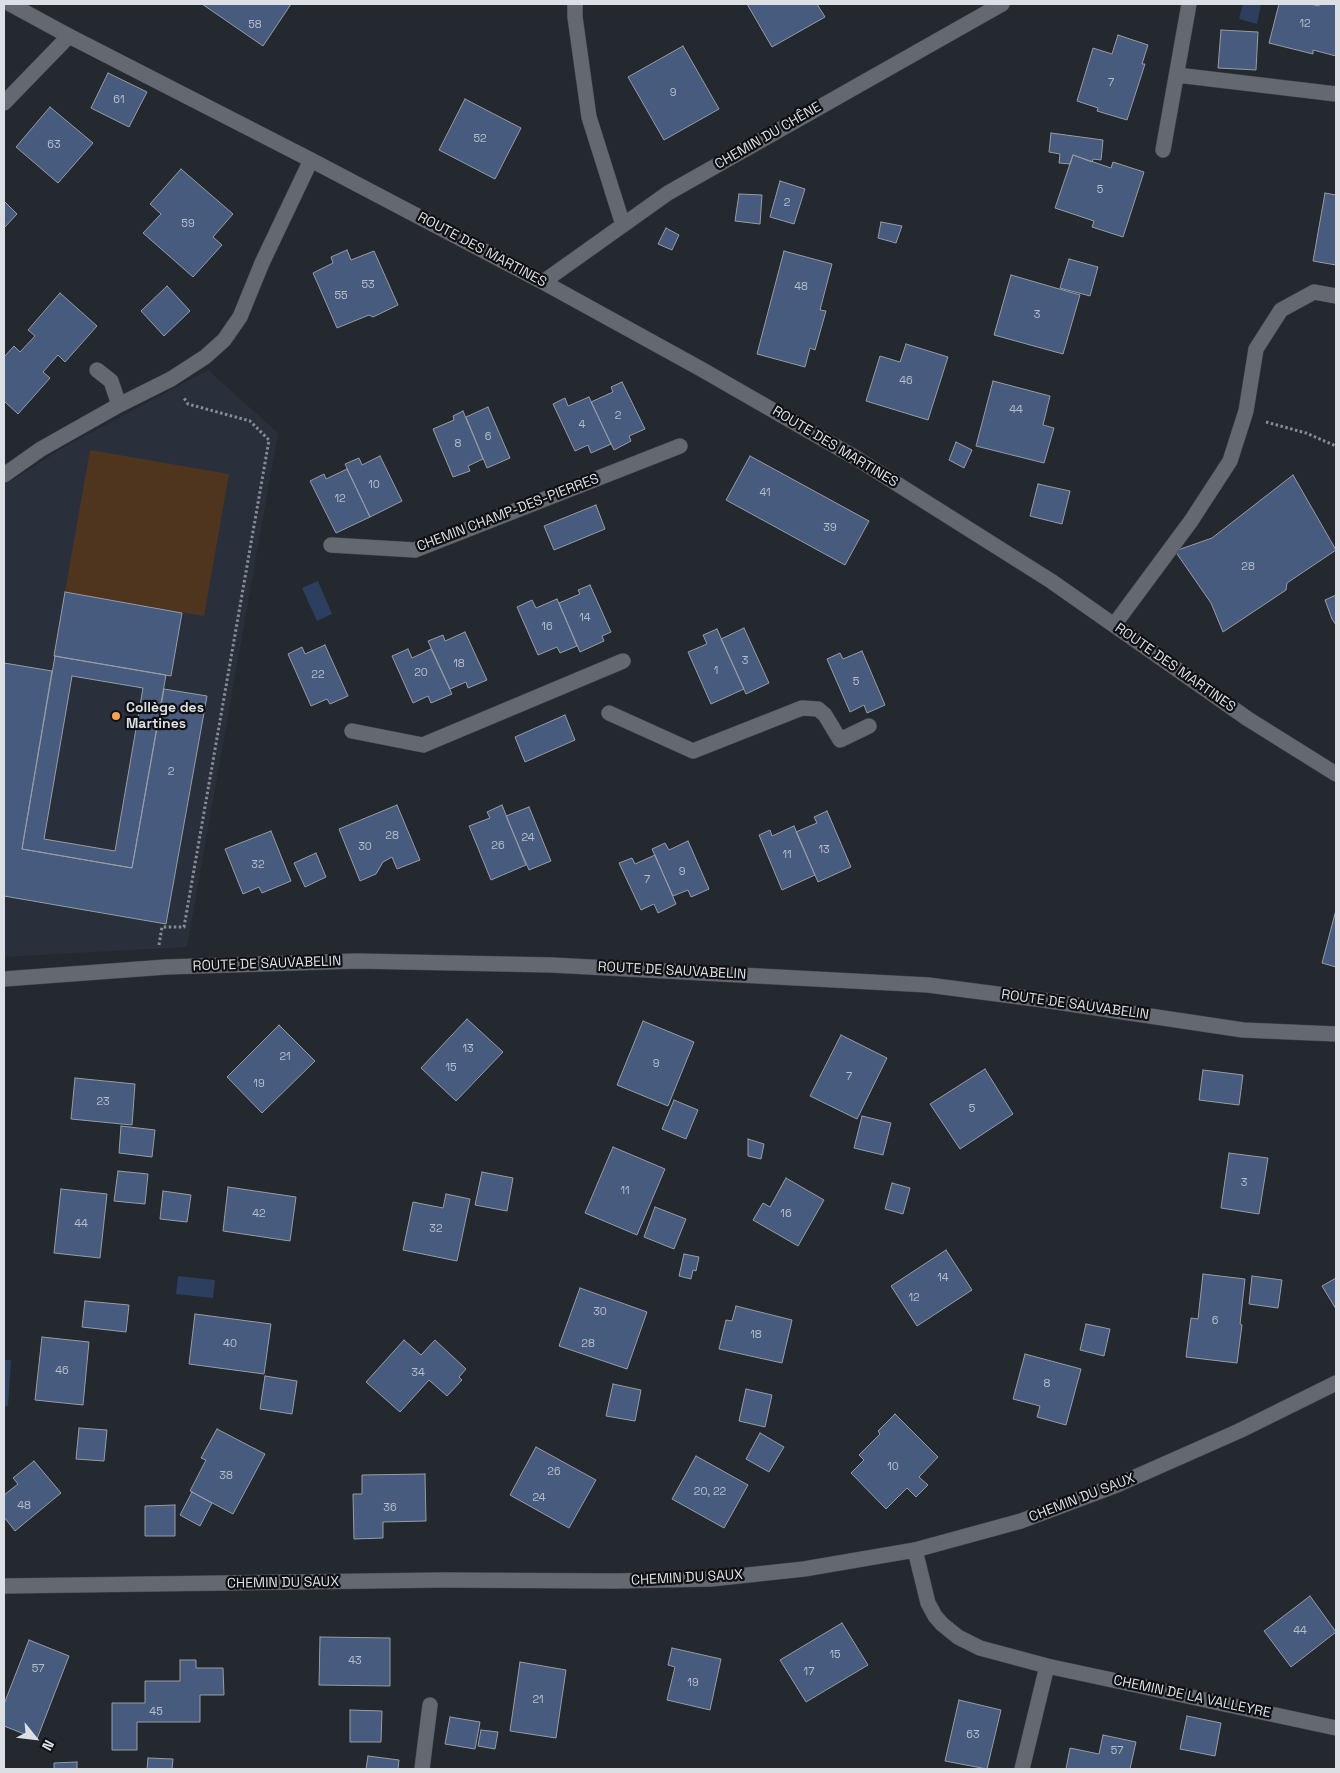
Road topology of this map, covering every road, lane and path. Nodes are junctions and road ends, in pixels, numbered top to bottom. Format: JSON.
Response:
{"nodes":[{"id":1,"x":575,"y":4,"type":"edge"},
{"id":2,"x":1002,"y":4,"type":"edge"},
{"id":3,"x":1188,"y":4,"type":"edge"},
{"id":4,"x":18,"y":6,"type":"edge"},
{"id":5,"x":69,"y":36,"type":"junction"},
{"id":6,"x":1177,"y":75,"type":"junction"},
{"id":7,"x":1336,"y":94,"type":"edge"},
{"id":8,"x":4,"y":104,"type":"edge"},
{"id":9,"x":1163,"y":150,"type":"dead end"},
{"id":10,"x":311,"y":160,"type":"junction"},
{"id":11,"x":624,"y":224,"type":"junction"},
{"id":12,"x":543,"y":282,"type":"junction"},
{"id":13,"x":1336,"y":296,"type":"edge"},
{"id":14,"x":97,"y":370,"type":"dead end"},
{"id":15,"x":171,"y":379,"type":"junction"},
{"id":16,"x":119,"y":405,"type":"junction"},
{"id":17,"x":1244,"y":416,"type":"junction"},
{"id":18,"x":680,"y":446,"type":"dead end"},
{"id":19,"x":1336,"y":446,"type":"edge"},
{"id":20,"x":4,"y":475,"type":"edge"},
{"id":21,"x":331,"y":545,"type":"dead end"},
{"id":22,"x":1114,"y":625,"type":"junction"},
{"id":23,"x":623,"y":661,"type":"dead end"},
{"id":24,"x":609,"y":713,"type":"dead end"},
{"id":25,"x":869,"y":726,"type":"dead end"},
{"id":26,"x":352,"y":731,"type":"dead end"},
{"id":27,"x":1336,"y":774,"type":"edge"},
{"id":28,"x":158,"y":948,"type":"dead end"},
{"id":29,"x":4,"y":979,"type":"edge"},
{"id":30,"x":1336,"y":1034,"type":"edge"},
{"id":31,"x":1336,"y":1383,"type":"edge"},
{"id":32,"x":915,"y":1550,"type":"junction"},
{"id":33,"x":4,"y":1586,"type":"edge"},
{"id":34,"x":1047,"y":1666,"type":"junction"},
{"id":35,"x":430,"y":1705,"type":"dead end"},
{"id":36,"x":1336,"y":1728,"type":"edge"},
{"id":37,"x":422,"y":1769,"type":"edge"},
{"id":38,"x":1022,"y":1769,"type":"edge"}],
"edges":[{"from":1,"to":11,"type":"street"},
{"from":2,"to":11,"type":"street","name":"CHEMIN DU CHÊNE"},
{"from":3,"to":6,"type":"street"},
{"from":4,"to":5,"type":"street","name":"ROUTE DES MARTINES"},
{"from":5,"to":8,"type":"street"},
{"from":5,"to":10,"type":"street","name":"ROUTE DES MARTINES"},
{"from":6,"to":7,"type":"street"},
{"from":6,"to":9,"type":"street"},
{"from":10,"to":12,"type":"street","name":"ROUTE DES MARTINES"},
{"from":10,"to":15,"type":"street"},
{"from":11,"to":12,"type":"street","name":"CHEMIN DU CHÊNE"},
{"from":12,"to":22,"type":"street","name":"ROUTE DES MARTINES"},
{"from":13,"to":17,"type":"street"},
{"from":14,"to":16,"type":"street"},
{"from":15,"to":16,"type":"street"},
{"from":15,"to":28,"type":"path"},
{"from":16,"to":20,"type":"street"},
{"from":17,"to":19,"type":"path"},
{"from":17,"to":22,"type":"street"},
{"from":18,"to":21,"type":"street","name":"CHEMIN CHAMP-DES-PIERRES"},
{"from":22,"to":27,"type":"street","name":"ROUTE DES MARTINES"},
{"from":23,"to":26,"type":"street"},
{"from":24,"to":25,"type":"street"},
{"from":29,"to":30,"type":"street","name":"ROUTE DE SAUVABELIN"},
{"from":31,"to":32,"type":"street","name":"CHEMIN DU SAUX"},
{"from":32,"to":33,"type":"street","name":"CHEMIN DU SAUX"},
{"from":32,"to":34,"type":"street","name":"CHEMIN DE LA VALLEYRE"},
{"from":34,"to":36,"type":"street","name":"CHEMIN DE LA VALLEYRE"},
{"from":34,"to":38,"type":"street"},
{"from":35,"to":37,"type":"street"}]}
